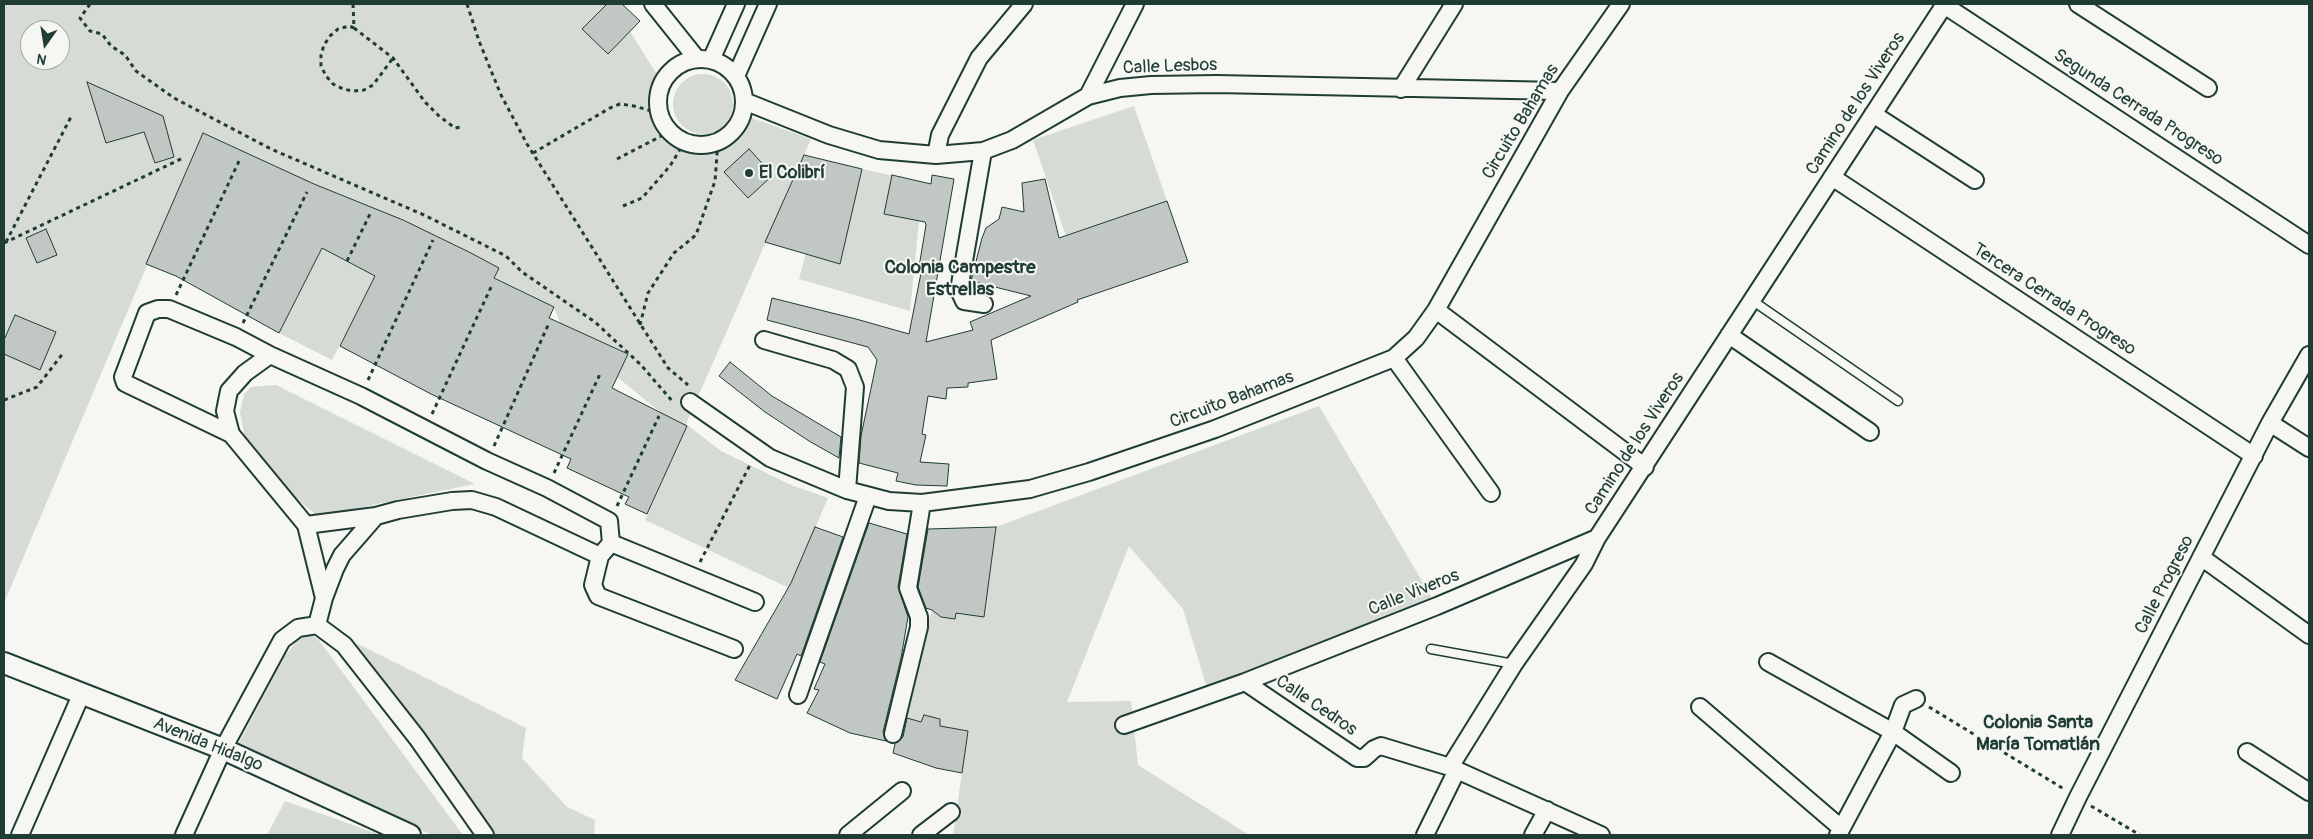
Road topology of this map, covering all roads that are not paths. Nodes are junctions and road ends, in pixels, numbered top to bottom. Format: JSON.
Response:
{"nodes":[{"id":1,"x":653,"y":4,"type":"edge"},
{"id":2,"x":736,"y":4,"type":"edge"},
{"id":3,"x":768,"y":4,"type":"edge"},
{"id":4,"x":1024,"y":4,"type":"edge"},
{"id":5,"x":1135,"y":4,"type":"edge"},
{"id":6,"x":1454,"y":4,"type":"edge"},
{"id":7,"x":1621,"y":4,"type":"edge"},
{"id":8,"x":1944,"y":4,"type":"edge"},
{"id":9,"x":2078,"y":4,"type":"edge"},
{"id":10,"x":704,"y":59,"type":"junction"},
{"id":11,"x":736,"y":76,"type":"junction"},
{"id":12,"x":2208,"y":88,"type":"dead end"},
{"id":13,"x":1401,"y":89,"type":"junction"},
{"id":14,"x":1560,"y":91,"type":"junction"},
{"id":15,"x":1088,"y":96,"type":"junction"},
{"id":16,"x":744,"y":101,"type":"junction"},
{"id":17,"x":1873,"y":114,"type":"junction"},
{"id":18,"x":983,"y":151,"type":"junction"},
{"id":19,"x":936,"y":155,"type":"junction"},
{"id":20,"x":1832,"y":177,"type":"junction"},
{"id":21,"x":1975,"y":180,"type":"dead end"},
{"id":22,"x":2309,"y":245,"type":"edge"},
{"id":23,"x":1753,"y":301,"type":"junction"},
{"id":24,"x":984,"y":304,"type":"dead end"},
{"id":25,"x":1436,"y":310,"type":"junction"},
{"id":26,"x":1728,"y":335,"type":"junction"},
{"id":27,"x":764,"y":340,"type":"dead end"},
{"id":28,"x":270,"y":355,"type":"junction"},
{"id":29,"x":2309,"y":355,"type":"edge"},
{"id":30,"x":1394,"y":358,"type":"junction"},
{"id":31,"x":1898,"y":401,"type":"dead end"},
{"id":32,"x":690,"y":402,"type":"road end"},
{"id":33,"x":2270,"y":423,"type":"junction"},
{"id":34,"x":1870,"y":432,"type":"dead end"},
{"id":35,"x":231,"y":434,"type":"junction"},
{"id":36,"x":2309,"y":448,"type":"edge"},
{"id":37,"x":2254,"y":456,"type":"junction"},
{"id":38,"x":1645,"y":467,"type":"junction"},
{"id":39,"x":847,"y":490,"type":"junction"},
{"id":40,"x":1490,"y":493,"type":"dead end"},
{"id":41,"x":868,"y":496,"type":"junction"},
{"id":42,"x":922,"y":503,"type":"junction"},
{"id":43,"x":376,"y":516,"type":"junction"},
{"id":44,"x":306,"y":525,"type":"junction"},
{"id":45,"x":1597,"y":538,"type":"junction"},
{"id":46,"x":611,"y":543,"type":"junction"},
{"id":47,"x":600,"y":556,"type":"junction"},
{"id":48,"x":2201,"y":557,"type":"junction"},
{"id":49,"x":324,"y":598,"type":"junction"},
{"id":50,"x":755,"y":602,"type":"dead end"},
{"id":51,"x":317,"y":625,"type":"junction"},
{"id":52,"x":2309,"y":635,"type":"edge"},
{"id":53,"x":734,"y":649,"type":"dead end"},
{"id":54,"x":1430,"y":649,"type":"dead end"},
{"id":55,"x":1768,"y":662,"type":"dead end"},
{"id":56,"x":4,"y":663,"type":"edge"},
{"id":57,"x":1514,"y":664,"type":"junction"},
{"id":58,"x":1244,"y":682,"type":"junction"},
{"id":59,"x":81,"y":695,"type":"junction"},
{"id":60,"x":798,"y":695,"type":"dead end"},
{"id":61,"x":1916,"y":700,"type":"road end"},
{"id":62,"x":1700,"y":707,"type":"dead end"},
{"id":63,"x":1124,"y":725,"type":"dead end"},
{"id":64,"x":1893,"y":732,"type":"junction"},
{"id":65,"x":893,"y":734,"type":"dead end"},
{"id":66,"x":223,"y":749,"type":"junction"},
{"id":67,"x":2247,"y":752,"type":"dead end"},
{"id":68,"x":1453,"y":769,"type":"junction"},
{"id":69,"x":1951,"y":773,"type":"dead end"},
{"id":70,"x":902,"y":790,"type":"dead end"},
{"id":71,"x":2309,"y":792,"type":"edge"},
{"id":72,"x":1546,"y":810,"type":"junction"},
{"id":73,"x":952,"y":812,"type":"dead end"},
{"id":74,"x":1839,"y":831,"type":"edge"},
{"id":75,"x":20,"y":835,"type":"edge"},
{"id":76,"x":184,"y":835,"type":"edge"},
{"id":77,"x":410,"y":835,"type":"edge"},
{"id":78,"x":485,"y":835,"type":"edge"},
{"id":79,"x":848,"y":835,"type":"edge"},
{"id":80,"x":921,"y":835,"type":"edge"},
{"id":81,"x":1425,"y":835,"type":"edge"},
{"id":82,"x":1533,"y":835,"type":"edge"},
{"id":83,"x":1601,"y":835,"type":"edge"},
{"id":84,"x":2060,"y":835,"type":"edge"}],
"edges":[{"from":1,"to":10,"type":"street"},
{"from":2,"to":10,"type":"street"},
{"from":3,"to":11,"type":"street"},
{"from":4,"to":19,"type":"street"},
{"from":5,"to":15,"type":"street"},
{"from":6,"to":13,"type":"street"},
{"from":7,"to":14,"type":"street","name":"Circuito Bahamas"},
{"from":8,"to":17,"type":"street","name":"Camino de los Viveros"},
{"from":8,"to":22,"type":"street","name":"Segunda Cerrada Progreso"},
{"from":9,"to":12,"type":"street"},
{"from":10,"to":11,"type":"street"},
{"from":10,"to":16,"type":"street"},
{"from":11,"to":16,"type":"street"},
{"from":13,"to":14,"type":"street","name":"Calle Lesbos"},
{"from":13,"to":15,"type":"street","name":"Calle Lesbos"},
{"from":14,"to":25,"type":"street","name":"Circuito Bahamas"},
{"from":15,"to":18,"type":"street","name":"Calle Lesbos"},
{"from":16,"to":19,"type":"street","name":"Calle Lesbos"},
{"from":17,"to":20,"type":"street","name":"Camino de los Viveros"},
{"from":17,"to":21,"type":"street"},
{"from":18,"to":19,"type":"street","name":"Calle Lesbos"},
{"from":18,"to":24,"type":"street"},
{"from":20,"to":23,"type":"street","name":"Camino de los Viveros"},
{"from":20,"to":37,"type":"street","name":"Tercera Cerrada Progreso"},
{"from":23,"to":26,"type":"street","name":"Camino de los Viveros"},
{"from":23,"to":31,"type":"lane"},
{"from":25,"to":30,"type":"street","name":"Circuito Bahamas"},
{"from":25,"to":38,"type":"street"},
{"from":26,"to":34,"type":"street"},
{"from":26,"to":38,"type":"street","name":"Camino de los Viveros"},
{"from":27,"to":39,"type":"street"},
{"from":28,"to":35,"type":"street"},
{"from":28,"to":35,"type":"street"},
{"from":28,"to":46,"type":"street"},
{"from":29,"to":33,"type":"street","name":"Calle Progreso"},
{"from":30,"to":40,"type":"street"},
{"from":30,"to":42,"type":"street","name":"Circuito Bahamas"},
{"from":32,"to":39,"type":"street","name":"Circuito Bahamas"},
{"from":33,"to":36,"type":"street"},
{"from":33,"to":37,"type":"street","name":"Calle Progreso"},
{"from":35,"to":44,"type":"street"},
{"from":37,"to":48,"type":"street","name":"Calle Progreso"},
{"from":38,"to":45,"type":"street","name":"Camino de los Viveros"},
{"from":39,"to":41,"type":"street","name":"Circuito Bahamas"},
{"from":41,"to":42,"type":"street","name":"Circuito Bahamas"},
{"from":41,"to":60,"type":"street"},
{"from":42,"to":65,"type":"street"},
{"from":43,"to":44,"type":"street"},
{"from":43,"to":47,"type":"street"},
{"from":43,"to":49,"type":"street"},
{"from":44,"to":49,"type":"street"},
{"from":45,"to":57,"type":"street","name":"Camino de los Viveros"},
{"from":45,"to":58,"type":"street","name":"Calle Viveros"},
{"from":46,"to":47,"type":"street"},
{"from":46,"to":50,"type":"street"},
{"from":47,"to":53,"type":"street"},
{"from":48,"to":52,"type":"street"},
{"from":48,"to":84,"type":"street","name":"Calle Progreso"},
{"from":49,"to":51,"type":"street"},
{"from":51,"to":66,"type":"street"},
{"from":51,"to":78,"type":"street"},
{"from":54,"to":57,"type":"lane"},
{"from":55,"to":64,"type":"street"},
{"from":56,"to":59,"type":"street","name":"Avenida Hidalgo"},
{"from":57,"to":68,"type":"street","name":"Camino de los Viveros"},
{"from":58,"to":63,"type":"street","name":"Calle Viveros"},
{"from":58,"to":68,"type":"street","name":"Calle Cedros"},
{"from":59,"to":66,"type":"street","name":"Avenida Hidalgo"},
{"from":59,"to":75,"type":"street"},
{"from":61,"to":64,"type":"street"},
{"from":62,"to":74,"type":"street"},
{"from":64,"to":69,"type":"street"},
{"from":64,"to":74,"type":"street"},
{"from":66,"to":76,"type":"street"},
{"from":66,"to":77,"type":"street","name":"Avenida Hidalgo"},
{"from":67,"to":71,"type":"street"},
{"from":68,"to":72,"type":"street"},
{"from":68,"to":81,"type":"street","name":"Camino de los Viveros"},
{"from":70,"to":79,"type":"street"},
{"from":72,"to":82,"type":"street"},
{"from":72,"to":83,"type":"street"},
{"from":73,"to":80,"type":"street"}]}
